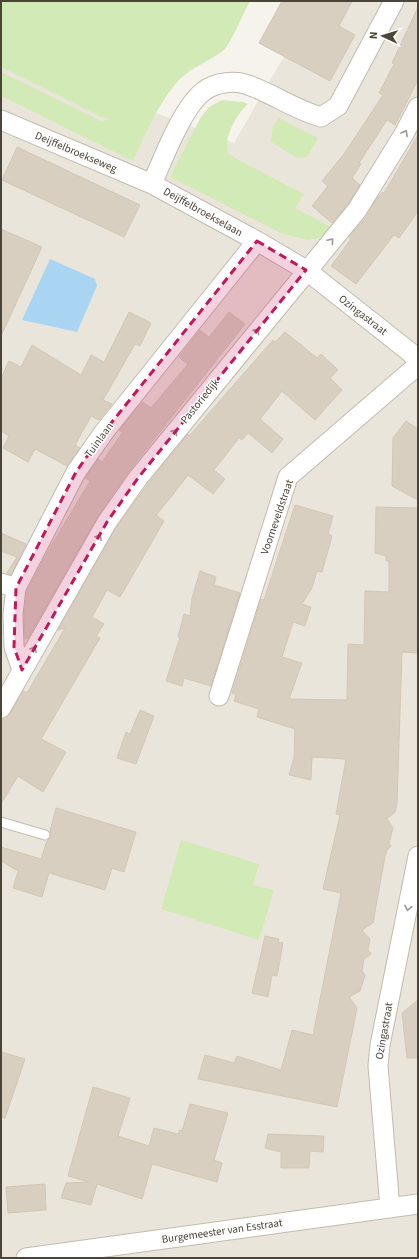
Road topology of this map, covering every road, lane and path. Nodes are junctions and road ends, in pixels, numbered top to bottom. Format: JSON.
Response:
{"nodes":[{"id":1,"x":394,"y":1,"type":"edge"},
{"id":2,"x":418,"y":106,"type":"edge"},
{"id":3,"x":1,"y":121,"type":"edge"},
{"id":4,"x":152,"y":184,"type":"junction"},
{"id":5,"x":257,"y":241,"type":"junction"},
{"id":6,"x":306,"y":270,"type":"junction"},
{"id":7,"x":418,"y":362,"type":"edge"},
{"id":8,"x":418,"y":365,"type":"edge"},
{"id":9,"x":9,"y":586,"type":"edge"},
{"id":10,"x":22,"y":670,"type":"junction"},
{"id":11,"x":219,"y":696,"type":"dead end"},
{"id":12,"x":1,"y":708,"type":"edge"},
{"id":13,"x":1,"y":822,"type":"edge"},
{"id":14,"x":45,"y":835,"type":"dead end"},
{"id":15,"x":418,"y":856,"type":"edge"},
{"id":16,"x":418,"y":1204,"type":"edge"},
{"id":17,"x":390,"y":1208,"type":"junction"},
{"id":18,"x":81,"y":1254,"type":"edge"},
{"id":19,"x":26,"y":1258,"type":"edge"}],
"edges":[{"from":1,"to":4,"type":"street","name":"Deijffelbroekselaan"},
{"from":6,"to":2,"type":"street","name":"Pastoriedijk","one_way":true},
{"from":3,"to":4,"type":"street","name":"Deijffelbroekseweg"},
{"from":4,"to":5,"type":"street","name":"Deijffelbroekselaan"},
{"from":5,"to":6,"type":"street","name":"Deijffelbroekselaan"},
{"from":5,"to":9,"type":"street","name":"Tuinlaan"},
{"from":6,"to":7,"type":"street","name":"Ozingastraat"},
{"from":10,"to":6,"type":"street","name":"Pastoriedijk","one_way":true},
{"from":8,"to":11,"type":"street","name":"Voorneveldstraat"},
{"from":9,"to":10,"type":"street","name":"Tuinlaan"},
{"from":10,"to":12,"type":"street","name":"Pastoriedijk"},
{"from":13,"to":14,"type":"lane"},
{"from":15,"to":17,"type":"street","name":"Ozingastraat","one_way":true},
{"from":16,"to":17,"type":"street","name":"Burgemeester van Esstraat"},
{"from":17,"to":18,"type":"street","name":"Burgemeester van Esstraat"},
{"from":18,"to":19,"type":"street","name":"Burgemeester van Esstraat"}]}
